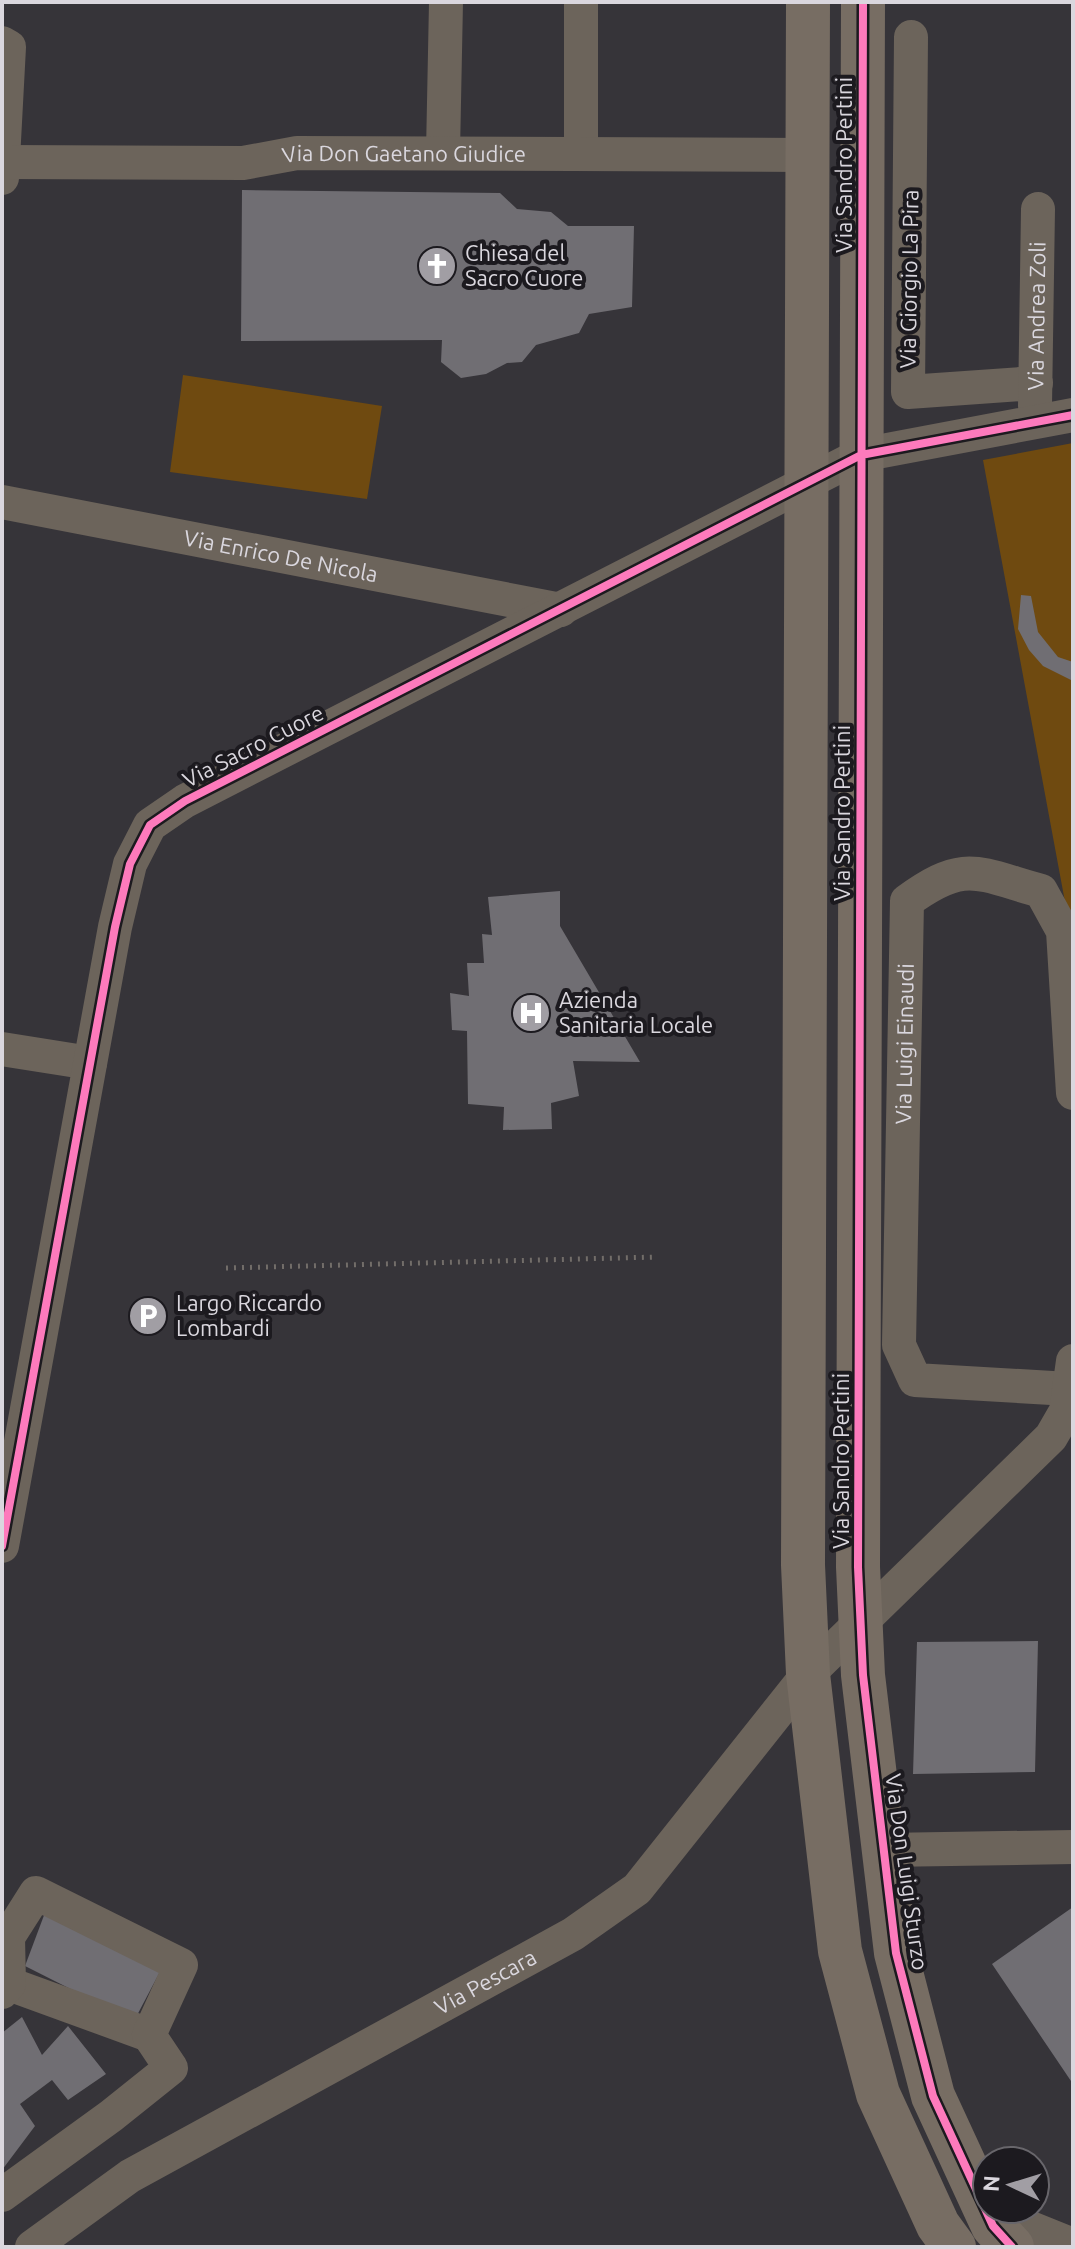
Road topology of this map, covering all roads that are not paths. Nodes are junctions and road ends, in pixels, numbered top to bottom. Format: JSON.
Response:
{"nodes":[{"id":1,"x":446,"y":2,"type":"edge"},
{"id":2,"x":581,"y":2,"type":"edge"},
{"id":3,"x":808,"y":2,"type":"edge"},
{"id":4,"x":863,"y":2,"type":"edge"},
{"id":5,"x":911,"y":37,"type":"dead end"},
{"id":6,"x":2,"y":43,"type":"edge"},
{"id":7,"x":443,"y":152,"type":"junction"},
{"id":8,"x":581,"y":153,"type":"junction"},
{"id":9,"x":807,"y":155,"type":"junction"},
{"id":10,"x":3,"y":162,"type":"edge"},
{"id":11,"x":2,"y":178,"type":"edge"},
{"id":12,"x":1038,"y":209,"type":"dead end"},
{"id":13,"x":1036,"y":383,"type":"junction"},
{"id":14,"x":1073,"y":415,"type":"edge"},
{"id":15,"x":1035,"y":423,"type":"junction"},
{"id":16,"x":861,"y":455,"type":"junction"},
{"id":17,"x":806,"y":485,"type":"junction"},
{"id":18,"x":2,"y":502,"type":"edge"},
{"id":19,"x":561,"y":610,"type":"junction"},
{"id":20,"x":2,"y":1049,"type":"edge"},
{"id":21,"x":90,"y":1063,"type":"junction"},
{"id":22,"x":1073,"y":1093,"type":"edge"},
{"id":23,"x":1071,"y":1375,"type":"edge"},
{"id":24,"x":2,"y":1546,"type":"edge"},
{"id":25,"x":860,"y":1623,"type":"junction"},
{"id":26,"x":808,"y":1674,"type":"junction"},
{"id":27,"x":1073,"y":1847,"type":"edge"},
{"id":28,"x":884,"y":1850,"type":"junction"},
{"id":29,"x":5,"y":1936,"type":"edge"},
{"id":30,"x":6,"y":1988,"type":"edge"},
{"id":31,"x":149,"y":2035,"type":"junction"},
{"id":32,"x":971,"y":2178,"type":"edge"},
{"id":33,"x":2,"y":2195,"type":"edge"},
{"id":34,"x":993,"y":2225,"type":"edge"},
{"id":35,"x":1023,"y":2225,"type":"edge"},
{"id":36,"x":1073,"y":2245,"type":"edge"},
{"id":37,"x":32,"y":2247,"type":"edge"},
{"id":38,"x":954,"y":2247,"type":"edge"},
{"id":39,"x":1012,"y":2247,"type":"edge"}],
"edges":[{"from":1,"to":7,"type":"street"},
{"from":2,"to":8,"type":"street"},
{"from":3,"to":9,"type":"street","name":"Via Sandro Pertini"},
{"from":4,"to":16,"type":"street","name":"Via Sandro Pertini"},
{"from":5,"to":13,"type":"street","name":"Via Giorgio La Pira"},
{"from":6,"to":10,"type":"street"},
{"from":7,"to":8,"type":"street","name":"Via Don Gaetano Giudice"},
{"from":7,"to":10,"type":"street","name":"Via Don Gaetano Giudice"},
{"from":8,"to":9,"type":"street","name":"Via Don Gaetano Giudice"},
{"from":9,"to":17,"type":"street","name":"Via Sandro Pertini"},
{"from":10,"to":11,"type":"street"},
{"from":12,"to":13,"type":"street","name":"Via Andrea Zoli"},
{"from":13,"to":15,"type":"street","name":"Via Andrea Zoli"},
{"from":14,"to":15,"type":"street","name":"Via Sacro Cuore"},
{"from":15,"to":16,"type":"street","name":"Via Sacro Cuore"},
{"from":16,"to":17,"type":"street","name":"Via Sacro Cuore"},
{"from":16,"to":25,"type":"street","name":"Via Sandro Pertini"},
{"from":17,"to":19,"type":"street","name":"Via Sacro Cuore"},
{"from":17,"to":26,"type":"street","name":"Via Sandro Pertini"},
{"from":18,"to":19,"type":"street","name":"Via Enrico De Nicola"},
{"from":19,"to":21,"type":"street","name":"Via Sacro Cuore"},
{"from":20,"to":21,"type":"street"},
{"from":21,"to":24,"type":"street","name":"Via Sacro Cuore"},
{"from":22,"to":23,"type":"street","name":"Via Luigi Einaudi"},
{"from":23,"to":25,"type":"street","name":"Via Pescara"},
{"from":25,"to":26,"type":"street","name":"Via Pescara"},
{"from":25,"to":28,"type":"street","name":"Via Don Luigi Sturzo"},
{"from":26,"to":37,"type":"street","name":"Via Pescara"},
{"from":26,"to":38,"type":"street"},
{"from":27,"to":28,"type":"street"},
{"from":28,"to":32,"type":"street","name":"Via Don Luigi Sturzo"},
{"from":29,"to":30,"type":"street"},
{"from":29,"to":31,"type":"street"},
{"from":30,"to":31,"type":"street"},
{"from":31,"to":33,"type":"street"},
{"from":34,"to":39,"type":"street","name":"Via Don Luigi Sturzo"},
{"from":35,"to":36,"type":"street"}]}
